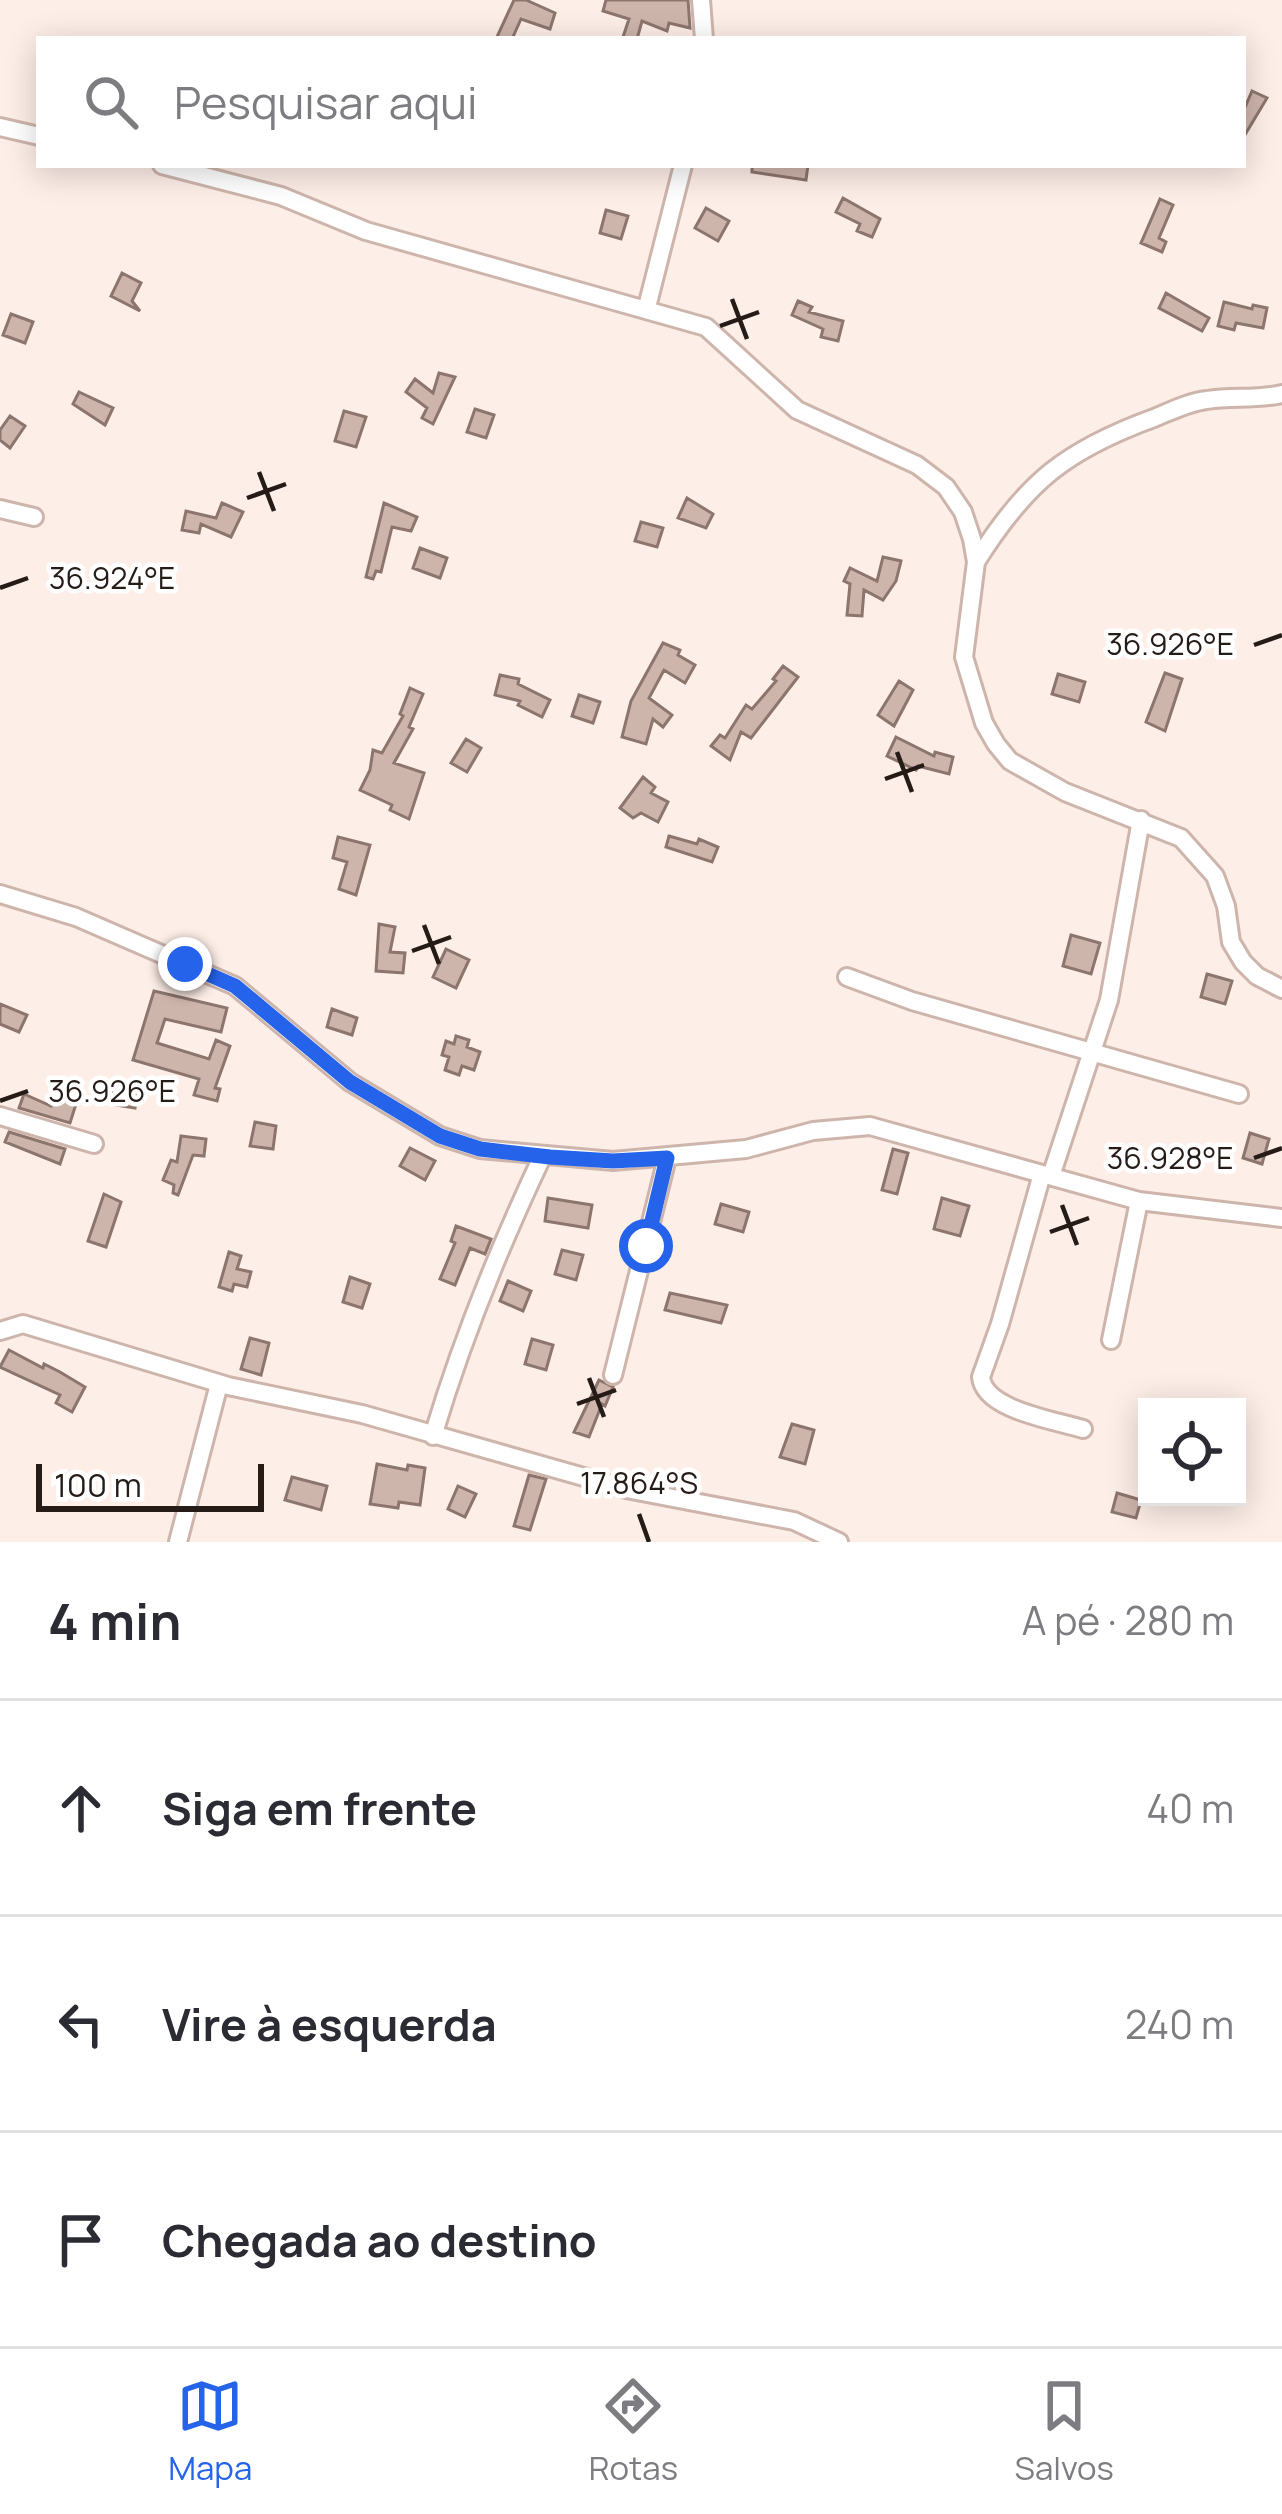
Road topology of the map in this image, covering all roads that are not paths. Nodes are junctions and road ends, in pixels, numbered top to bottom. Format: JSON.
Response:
{"nodes":[{"id":1,"x":701,"y":0,"type":"edge"},
{"id":2,"x":704,"y":36,"type":"edge"},
{"id":3,"x":0,"y":127,"type":"edge"},
{"id":4,"x":36,"y":135,"type":"edge"},
{"id":5,"x":174,"y":168,"type":"edge"},
{"id":6,"x":682,"y":168,"type":"edge"},
{"id":7,"x":647,"y":307,"type":"junction"},
{"id":8,"x":1282,"y":394,"type":"edge"},
{"id":9,"x":0,"y":509,"type":"edge"},
{"id":10,"x":34,"y":517,"type":"dead end"},
{"id":11,"x":976,"y":562,"type":"junction"},
{"id":12,"x":1141,"y":820,"type":"junction"},
{"id":13,"x":0,"y":894,"type":"edge"},
{"id":14,"x":847,"y":977,"type":"dead end"},
{"id":15,"x":1282,"y":989,"type":"edge"},
{"id":16,"x":1092,"y":1054,"type":"junction"},
{"id":17,"x":1239,"y":1094,"type":"dead end"},
{"id":18,"x":0,"y":1116,"type":"edge"},
{"id":19,"x":94,"y":1144,"type":"dead end"},
{"id":20,"x":542,"y":1156,"type":"junction"},
{"id":21,"x":667,"y":1158,"type":"junction"},
{"id":22,"x":1047,"y":1175,"type":"junction"},
{"id":23,"x":1139,"y":1201,"type":"junction"},
{"id":24,"x":1282,"y":1218,"type":"edge"},
{"id":25,"x":0,"y":1331,"type":"edge"},
{"id":26,"x":1111,"y":1340,"type":"dead end"},
{"id":27,"x":613,"y":1375,"type":"dead end"},
{"id":28,"x":219,"y":1384,"type":"junction"},
{"id":29,"x":1083,"y":1429,"type":"dead end"},
{"id":30,"x":433,"y":1436,"type":"junction"},
{"id":31,"x":178,"y":1542,"type":"edge"},
{"id":32,"x":839,"y":1542,"type":"edge"}],
"edges":[{"from":1,"to":2,"type":"street"},
{"from":3,"to":4,"type":"street"},
{"from":5,"to":7,"type":"street"},
{"from":6,"to":7,"type":"street"},
{"from":7,"to":11,"type":"street"},
{"from":8,"to":11,"type":"street"},
{"from":9,"to":10,"type":"street"},
{"from":11,"to":12,"type":"street"},
{"from":12,"to":15,"type":"street"},
{"from":12,"to":16,"type":"street"},
{"from":13,"to":20,"type":"street"},
{"from":14,"to":16,"type":"street"},
{"from":16,"to":17,"type":"street"},
{"from":16,"to":22,"type":"street"},
{"from":18,"to":19,"type":"street"},
{"from":20,"to":21,"type":"street"},
{"from":20,"to":30,"type":"street"},
{"from":21,"to":22,"type":"street"},
{"from":21,"to":27,"type":"street"},
{"from":22,"to":23,"type":"street"},
{"from":22,"to":29,"type":"street"},
{"from":23,"to":24,"type":"street"},
{"from":23,"to":26,"type":"street"},
{"from":25,"to":28,"type":"street"},
{"from":28,"to":30,"type":"street"},
{"from":28,"to":31,"type":"street"},
{"from":30,"to":32,"type":"street"}]}
